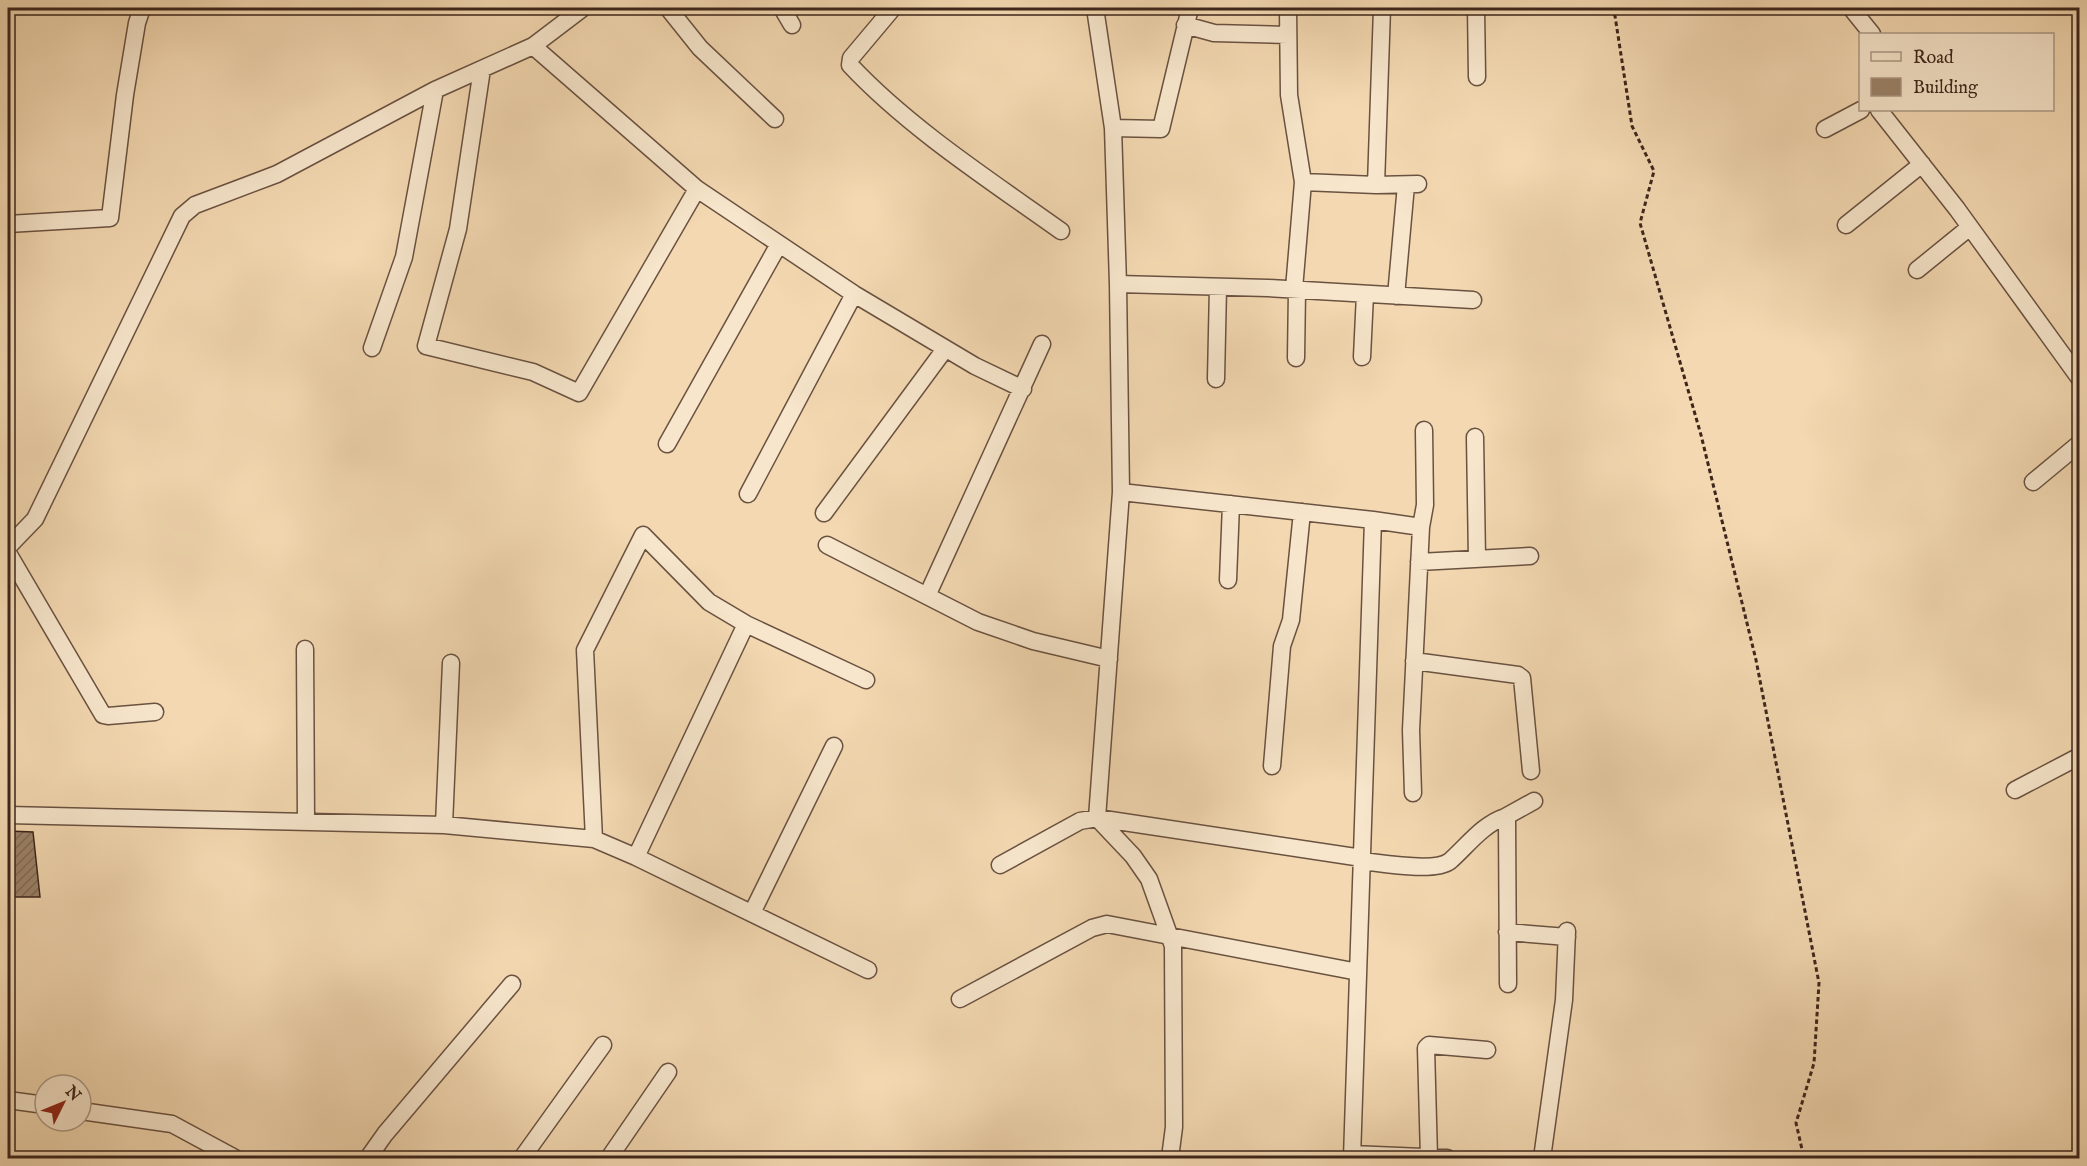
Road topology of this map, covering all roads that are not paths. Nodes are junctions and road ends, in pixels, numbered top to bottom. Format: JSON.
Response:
{"nodes":[{"id":1,"x":142,"y":8,"type":"edge"},
{"id":2,"x":583,"y":8,"type":"edge"},
{"id":3,"x":668,"y":8,"type":"edge"},
{"id":4,"x":782,"y":8,"type":"edge"},
{"id":5,"x":893,"y":8,"type":"edge"},
{"id":6,"x":1095,"y":8,"type":"edge"},
{"id":7,"x":1190,"y":8,"type":"edge"},
{"id":8,"x":1288,"y":8,"type":"edge"},
{"id":9,"x":1382,"y":8,"type":"edge"},
{"id":10,"x":1476,"y":8,"type":"edge"},
{"id":11,"x":1851,"y":8,"type":"edge"},
{"id":12,"x":792,"y":26,"type":"dead end"},
{"id":13,"x":1185,"y":26,"type":"junction"},
{"id":14,"x":1871,"y":33,"type":"edge"},
{"id":15,"x":1288,"y":35,"type":"junction"},
{"id":16,"x":533,"y":46,"type":"junction"},
{"id":17,"x":482,"y":69,"type":"junction"},
{"id":18,"x":1477,"y":77,"type":"dead end"},
{"id":19,"x":435,"y":90,"type":"junction"},
{"id":20,"x":1859,"y":111,"type":"edge"},
{"id":21,"x":1881,"y":111,"type":"edge"},
{"id":22,"x":774,"y":119,"type":"dead end"},
{"id":23,"x":1113,"y":128,"type":"junction"},
{"id":24,"x":1824,"y":129,"type":"dead end"},
{"id":25,"x":1922,"y":164,"type":"junction"},
{"id":26,"x":1303,"y":182,"type":"junction"},
{"id":27,"x":1376,"y":185,"type":"junction"},
{"id":28,"x":697,"y":189,"type":"junction"},
{"id":29,"x":8,"y":224,"type":"edge"},
{"id":30,"x":1846,"y":225,"type":"dead end"},
{"id":31,"x":1970,"y":227,"type":"junction"},
{"id":32,"x":1061,"y":231,"type":"dead end"},
{"id":33,"x":779,"y":244,"type":"junction"},
{"id":34,"x":1917,"y":270,"type":"dead end"},
{"id":35,"x":1118,"y":284,"type":"junction"},
{"id":36,"x":1218,"y":287,"type":"junction"},
{"id":37,"x":1296,"y":289,"type":"junction"},
{"id":38,"x":854,"y":294,"type":"junction"},
{"id":39,"x":1365,"y":294,"type":"junction"},
{"id":40,"x":1396,"y":296,"type":"junction"},
{"id":41,"x":1473,"y":300,"type":"dead end"},
{"id":42,"x":1042,"y":344,"type":"dead end"},
{"id":43,"x":372,"y":348,"type":"dead end"},
{"id":44,"x":945,"y":349,"type":"junction"},
{"id":45,"x":1362,"y":357,"type":"dead end"},
{"id":46,"x":1296,"y":358,"type":"dead end"},
{"id":47,"x":1216,"y":379,"type":"dead end"},
{"id":48,"x":2079,"y":379,"type":"edge"},
{"id":49,"x":1023,"y":389,"type":"junction"},
{"id":50,"x":1424,"y":430,"type":"dead end"},
{"id":51,"x":1475,"y":437,"type":"dead end"},
{"id":52,"x":2079,"y":443,"type":"edge"},
{"id":53,"x":667,"y":444,"type":"dead end"},
{"id":54,"x":2032,"y":482,"type":"dead end"},
{"id":55,"x":1121,"y":492,"type":"junction"},
{"id":56,"x":748,"y":494,"type":"dead end"},
{"id":57,"x":1231,"y":504,"type":"junction"},
{"id":58,"x":1302,"y":512,"type":"junction"},
{"id":59,"x":824,"y":513,"type":"dead end"},
{"id":60,"x":1373,"y":520,"type":"junction"},
{"id":61,"x":1421,"y":527,"type":"junction"},
{"id":62,"x":827,"y":545,"type":"dead end"},
{"id":63,"x":8,"y":547,"type":"edge"},
{"id":64,"x":8,"y":553,"type":"edge"},
{"id":65,"x":1530,"y":556,"type":"dead end"},
{"id":66,"x":1477,"y":560,"type":"junction"},
{"id":67,"x":1419,"y":562,"type":"junction"},
{"id":68,"x":1228,"y":580,"type":"dead end"},
{"id":69,"x":927,"y":596,"type":"junction"},
{"id":70,"x":746,"y":624,"type":"junction"},
{"id":71,"x":305,"y":649,"type":"dead end"},
{"id":72,"x":1109,"y":659,"type":"junction"},
{"id":73,"x":1414,"y":661,"type":"junction"},
{"id":74,"x":451,"y":663,"type":"dead end"},
{"id":75,"x":866,"y":680,"type":"dead end"},
{"id":76,"x":155,"y":712,"type":"dead end"},
{"id":77,"x":834,"y":746,"type":"dead end"},
{"id":78,"x":2079,"y":756,"type":"edge"},
{"id":79,"x":1272,"y":766,"type":"dead end"},
{"id":80,"x":1531,"y":771,"type":"dead end"},
{"id":81,"x":2015,"y":790,"type":"dead end"},
{"id":82,"x":1413,"y":793,"type":"dead end"},
{"id":83,"x":1534,"y":801,"type":"dead end"},
{"id":84,"x":8,"y":814,"type":"edge"},
{"id":85,"x":1505,"y":817,"type":"junction"},
{"id":86,"x":1097,"y":818,"type":"junction"},
{"id":87,"x":306,"y":821,"type":"junction"},
{"id":88,"x":444,"y":825,"type":"junction"},
{"id":89,"x":594,"y":839,"type":"junction"},
{"id":90,"x":636,"y":857,"type":"junction"},
{"id":91,"x":1362,"y":859,"type":"junction"},
{"id":92,"x":1000,"y":865,"type":"dead end"},
{"id":93,"x":752,"y":913,"type":"junction"},
{"id":94,"x":1508,"y":932,"type":"junction"},
{"id":95,"x":1169,"y":936,"type":"junction"},
{"id":96,"x":868,"y":970,"type":"dead end"},
{"id":97,"x":1358,"y":972,"type":"junction"},
{"id":98,"x":512,"y":984,"type":"dead end"},
{"id":99,"x":1508,"y":984,"type":"dead end"},
{"id":100,"x":960,"y":999,"type":"dead end"},
{"id":101,"x":603,"y":1045,"type":"dead end"},
{"id":102,"x":1487,"y":1050,"type":"dead end"},
{"id":103,"x":668,"y":1072,"type":"dead end"},
{"id":104,"x":8,"y":1100,"type":"edge"},
{"id":105,"x":33,"y":1103,"type":"edge"},
{"id":106,"x":93,"y":1113,"type":"edge"},
{"id":107,"x":1542,"y":1151,"type":"dead end"},
{"id":108,"x":1352,"y":1156,"type":"edge"},
{"id":109,"x":236,"y":1158,"type":"edge"},
{"id":110,"x":368,"y":1158,"type":"edge"},
{"id":111,"x":522,"y":1158,"type":"edge"},
{"id":112,"x":609,"y":1158,"type":"edge"},
{"id":113,"x":1170,"y":1158,"type":"edge"},
{"id":114,"x":1429,"y":1158,"type":"edge"},
{"id":115,"x":1447,"y":1158,"type":"edge"}],
"edges":[{"from":1,"to":29,"type":"street"},
{"from":2,"to":16,"type":"street"},
{"from":3,"to":22,"type":"street"},
{"from":4,"to":12,"type":"street"},
{"from":5,"to":32,"type":"street"},
{"from":6,"to":23,"type":"street"},
{"from":7,"to":13,"type":"street"},
{"from":8,"to":15,"type":"street"},
{"from":9,"to":27,"type":"street"},
{"from":10,"to":18,"type":"street"},
{"from":11,"to":14,"type":"street"},
{"from":13,"to":15,"type":"street"},
{"from":13,"to":23,"type":"street"},
{"from":15,"to":26,"type":"street"},
{"from":16,"to":17,"type":"street"},
{"from":16,"to":28,"type":"street"},
{"from":17,"to":19,"type":"street"},
{"from":17,"to":28,"type":"street"},
{"from":19,"to":43,"type":"street"},
{"from":19,"to":63,"type":"street"},
{"from":20,"to":24,"type":"street"},
{"from":21,"to":25,"type":"street"},
{"from":23,"to":35,"type":"street"},
{"from":25,"to":30,"type":"street"},
{"from":25,"to":31,"type":"street"},
{"from":26,"to":27,"type":"street"},
{"from":26,"to":37,"type":"street"},
{"from":27,"to":40,"type":"street"},
{"from":28,"to":33,"type":"street"},
{"from":31,"to":34,"type":"street"},
{"from":31,"to":48,"type":"street"},
{"from":33,"to":38,"type":"street"},
{"from":33,"to":53,"type":"street"},
{"from":35,"to":36,"type":"street"},
{"from":35,"to":55,"type":"street"},
{"from":36,"to":37,"type":"street"},
{"from":36,"to":47,"type":"street"},
{"from":37,"to":39,"type":"street"},
{"from":37,"to":46,"type":"street"},
{"from":38,"to":44,"type":"street"},
{"from":38,"to":56,"type":"street"},
{"from":39,"to":40,"type":"street"},
{"from":39,"to":45,"type":"street"},
{"from":40,"to":41,"type":"street"},
{"from":42,"to":49,"type":"street"},
{"from":44,"to":49,"type":"street"},
{"from":44,"to":59,"type":"street"},
{"from":49,"to":69,"type":"street"},
{"from":50,"to":61,"type":"street"},
{"from":51,"to":66,"type":"street"},
{"from":52,"to":54,"type":"street"},
{"from":55,"to":57,"type":"street"},
{"from":55,"to":72,"type":"street"},
{"from":57,"to":58,"type":"street"},
{"from":57,"to":68,"type":"street"},
{"from":58,"to":60,"type":"street"},
{"from":58,"to":79,"type":"street"},
{"from":60,"to":61,"type":"street"},
{"from":60,"to":91,"type":"street"},
{"from":61,"to":67,"type":"street"},
{"from":62,"to":69,"type":"street"},
{"from":64,"to":76,"type":"street"},
{"from":65,"to":66,"type":"street"},
{"from":66,"to":67,"type":"street"},
{"from":67,"to":73,"type":"street"},
{"from":69,"to":72,"type":"street"},
{"from":70,"to":75,"type":"street"},
{"from":70,"to":89,"type":"street"},
{"from":70,"to":90,"type":"street"},
{"from":71,"to":87,"type":"street"},
{"from":72,"to":86,"type":"street"},
{"from":73,"to":80,"type":"street"},
{"from":73,"to":82,"type":"street"},
{"from":74,"to":88,"type":"street"},
{"from":77,"to":93,"type":"street"},
{"from":78,"to":81,"type":"street"},
{"from":83,"to":85,"type":"street"},
{"from":84,"to":87,"type":"street"},
{"from":85,"to":91,"type":"street"},
{"from":85,"to":94,"type":"street"},
{"from":86,"to":91,"type":"street"},
{"from":86,"to":92,"type":"street"},
{"from":86,"to":95,"type":"street"},
{"from":87,"to":88,"type":"street"},
{"from":88,"to":89,"type":"street"},
{"from":89,"to":90,"type":"street"},
{"from":90,"to":93,"type":"street"},
{"from":91,"to":97,"type":"street"},
{"from":93,"to":96,"type":"street"},
{"from":94,"to":99,"type":"street"},
{"from":94,"to":107,"type":"street"},
{"from":95,"to":97,"type":"street"},
{"from":95,"to":100,"type":"street"},
{"from":95,"to":113,"type":"street"},
{"from":97,"to":108,"type":"street"},
{"from":98,"to":110,"type":"street"},
{"from":101,"to":111,"type":"street"},
{"from":102,"to":114,"type":"street"},
{"from":103,"to":112,"type":"street"},
{"from":104,"to":105,"type":"street"},
{"from":106,"to":109,"type":"street"},
{"from":108,"to":114,"type":"street"},
{"from":114,"to":115,"type":"street"}]}
